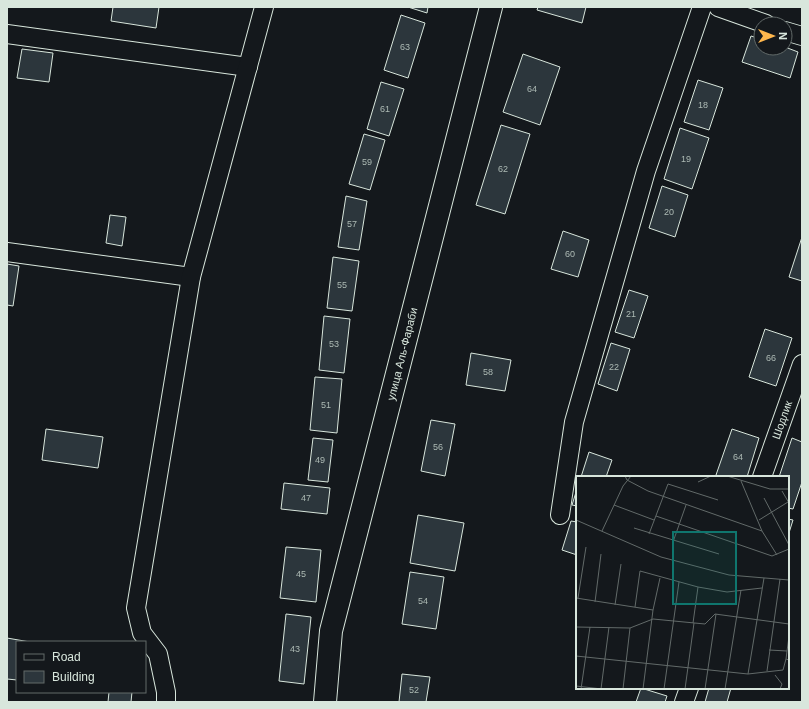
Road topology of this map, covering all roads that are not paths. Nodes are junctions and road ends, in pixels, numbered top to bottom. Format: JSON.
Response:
{"nodes":[{"id":1,"x":264,"y":7,"type":"edge"},
{"id":2,"x":491,"y":7,"type":"edge"},
{"id":3,"x":702,"y":7,"type":"edge"},
{"id":4,"x":718,"y":7,"type":"edge"},
{"id":5,"x":753,"y":19,"type":"edge"},
{"id":6,"x":7,"y":34,"type":"edge"},
{"id":7,"x":248,"y":67,"type":"junction"},
{"id":8,"x":7,"y":252,"type":"edge"},
{"id":9,"x":191,"y":277,"type":"junction"},
{"id":10,"x":802,"y":364,"type":"edge"},
{"id":11,"x":762,"y":476,"type":"edge"},
{"id":12,"x":560,"y":515,"type":"dead end"},
{"id":13,"x":689,"y":689,"type":"edge"},
{"id":14,"x":166,"y":702,"type":"edge"},
{"id":15,"x":325,"y":702,"type":"edge"},
{"id":16,"x":684,"y":702,"type":"edge"}],
"edges":[{"from":1,"to":7,"type":"street"},
{"from":2,"to":15,"type":"main road","name":"улица Аль-Фараби"},
{"from":3,"to":12,"type":"street"},
{"from":4,"to":5,"type":"street"},
{"from":6,"to":7,"type":"street"},
{"from":7,"to":9,"type":"street"},
{"from":8,"to":9,"type":"street"},
{"from":9,"to":14,"type":"street"},
{"from":10,"to":11,"type":"street","name":"Шодлик"},
{"from":13,"to":16,"type":"street"}]}
